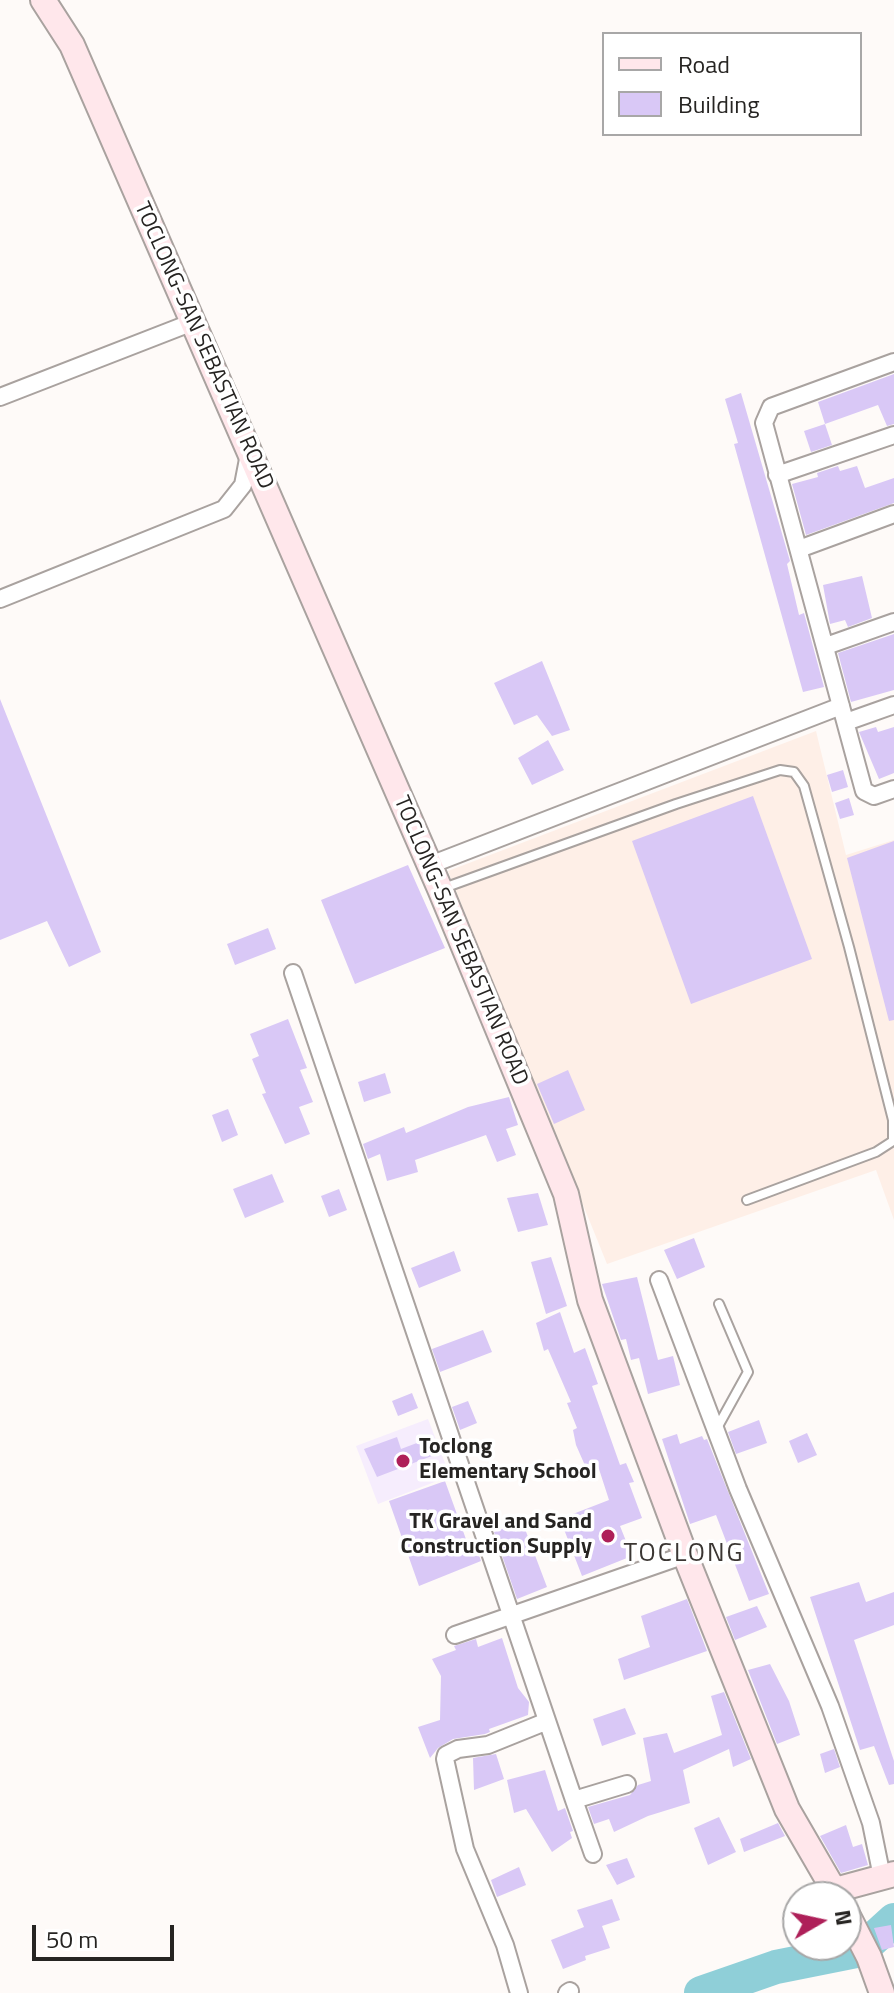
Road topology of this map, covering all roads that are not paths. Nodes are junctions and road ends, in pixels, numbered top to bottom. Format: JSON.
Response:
{"nodes":[{"id":1,"x":43,"y":0,"type":"edge"},
{"id":2,"x":193,"y":322,"type":"junction"},
{"id":3,"x":894,"y":362,"type":"edge"},
{"id":4,"x":0,"y":397,"type":"edge"},
{"id":5,"x":894,"y":435,"type":"edge"},
{"id":6,"x":250,"y":453,"type":"junction"},
{"id":7,"x":777,"y":475,"type":"junction"},
{"id":8,"x":894,"y":514,"type":"edge"},
{"id":9,"x":799,"y":549,"type":"junction"},
{"id":10,"x":0,"y":599,"type":"edge"},
{"id":11,"x":894,"y":622,"type":"edge"},
{"id":12,"x":826,"y":646,"type":"junction"},
{"id":13,"x":894,"y":705,"type":"edge"},
{"id":14,"x":844,"y":714,"type":"junction"},
{"id":15,"x":894,"y":789,"type":"edge"},
{"id":16,"x":430,"y":865,"type":"junction"},
{"id":17,"x":440,"y":889,"type":"junction"},
{"id":18,"x":293,"y":973,"type":"dead end"},
{"id":19,"x":747,"y":1200,"type":"dead end"},
{"id":20,"x":659,"y":1280,"type":"dead end"},
{"id":21,"x":719,"y":1304,"type":"dead end"},
{"id":22,"x":717,"y":1429,"type":"junction"},
{"id":23,"x":685,"y":1555,"type":"junction"},
{"id":24,"x":511,"y":1618,"type":"junction"},
{"id":25,"x":455,"y":1635,"type":"dead end"},
{"id":26,"x":545,"y":1722,"type":"junction"},
{"id":27,"x":627,"y":1784,"type":"dead end"},
{"id":28,"x":574,"y":1800,"type":"junction"},
{"id":29,"x":593,"y":1854,"type":"dead end"},
{"id":30,"x":888,"y":1876,"type":"edge"},
{"id":31,"x":829,"y":1881,"type":"edge"},
{"id":32,"x":862,"y":1884,"type":"edge"},
{"id":33,"x":862,"y":1943,"type":"edge"},
{"id":34,"x":519,"y":1993,"type":"edge"},
{"id":35,"x":882,"y":1993,"type":"edge"}],
"edges":[{"from":1,"to":2,"type":"street","name":"TOCLONG-SAN SEBASTIAN ROAD"},
{"from":2,"to":4,"type":"street"},
{"from":2,"to":6,"type":"street","name":"TOCLONG-SAN SEBASTIAN ROAD"},
{"from":3,"to":7,"type":"street"},
{"from":5,"to":7,"type":"street"},
{"from":6,"to":10,"type":"street"},
{"from":6,"to":16,"type":"street","name":"TOCLONG-SAN SEBASTIAN ROAD"},
{"from":7,"to":9,"type":"street"},
{"from":8,"to":9,"type":"street"},
{"from":9,"to":12,"type":"street"},
{"from":11,"to":12,"type":"street"},
{"from":12,"to":14,"type":"street"},
{"from":13,"to":14,"type":"street"},
{"from":14,"to":15,"type":"street"},
{"from":14,"to":16,"type":"street"},
{"from":16,"to":17,"type":"street","name":"TOCLONG-SAN SEBASTIAN ROAD"},
{"from":17,"to":19,"type":"lane"},
{"from":17,"to":23,"type":"street","name":"TOCLONG-SAN SEBASTIAN ROAD"},
{"from":18,"to":24,"type":"street"},
{"from":20,"to":22,"type":"street"},
{"from":21,"to":22,"type":"lane"},
{"from":22,"to":30,"type":"street"},
{"from":23,"to":24,"type":"street"},
{"from":23,"to":31,"type":"street","name":"TOCLONG-SAN SEBASTIAN ROAD"},
{"from":24,"to":25,"type":"street"},
{"from":24,"to":26,"type":"street"},
{"from":26,"to":28,"type":"street"},
{"from":26,"to":34,"type":"street"},
{"from":27,"to":28,"type":"street"},
{"from":28,"to":29,"type":"street"},
{"from":30,"to":32,"type":"street"},
{"from":33,"to":35,"type":"street"}]}
